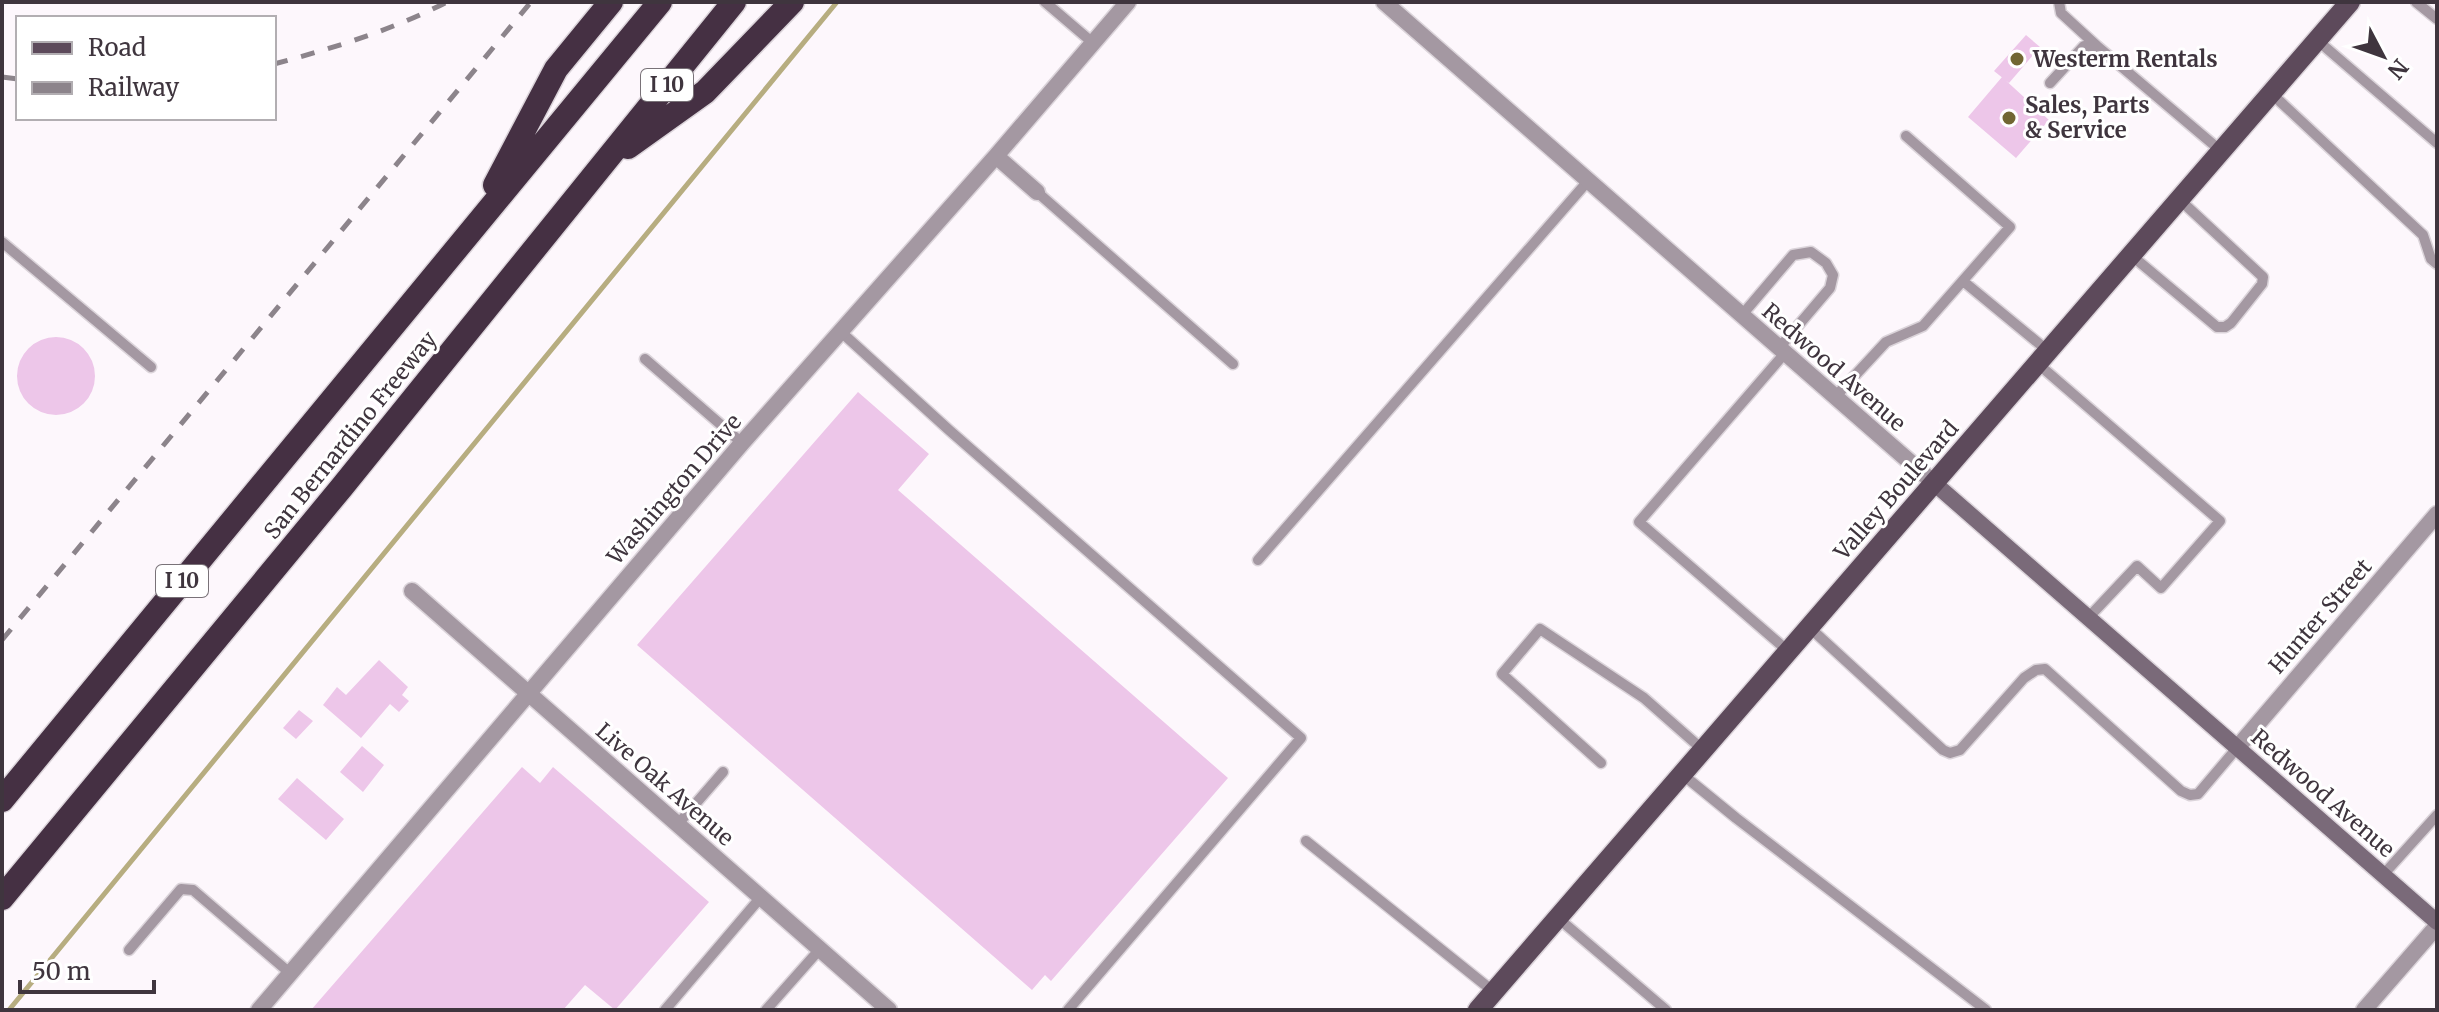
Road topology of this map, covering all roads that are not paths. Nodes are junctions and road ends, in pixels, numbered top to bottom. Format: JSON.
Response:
{"nodes":[{"id":1,"x":611,"y":2,"type":"edge"},
{"id":2,"x":660,"y":2,"type":"edge"},
{"id":3,"x":734,"y":2,"type":"edge"},
{"id":4,"x":792,"y":2,"type":"edge"},
{"id":5,"x":1045,"y":2,"type":"edge"},
{"id":6,"x":1128,"y":2,"type":"edge"},
{"id":7,"x":1384,"y":2,"type":"edge"},
{"id":8,"x":2059,"y":2,"type":"edge"},
{"id":9,"x":2350,"y":2,"type":"edge"},
{"id":10,"x":2416,"y":2,"type":"edge"},
{"id":11,"x":2437,"y":19,"type":"edge"},
{"id":12,"x":2317,"y":40,"type":"junction"},
{"id":13,"x":1093,"y":43,"type":"junction"},
{"id":14,"x":2097,"y":46,"type":"junction"},
{"id":15,"x":2050,"y":83,"type":"dead end"},
{"id":16,"x":2271,"y":93,"type":"junction"},
{"id":17,"x":1906,"y":136,"type":"dead end"},
{"id":18,"x":2437,"y":143,"type":"edge"},
{"id":19,"x":2221,"y":151,"type":"junction"},
{"id":20,"x":996,"y":156,"type":"junction"},
{"id":21,"x":600,"y":168,"type":"junction"},
{"id":22,"x":1588,"y":181,"type":"junction"},
{"id":23,"x":1037,"y":192,"type":"joint"},
{"id":24,"x":2179,"y":199,"type":"junction"},
{"id":25,"x":471,"y":230,"type":"junction"},
{"id":26,"x":2,"y":242,"type":"edge"},
{"id":27,"x":2131,"y":255,"type":"junction"},
{"id":28,"x":2437,"y":264,"type":"edge"},
{"id":29,"x":1963,"y":281,"type":"junction"},
{"id":30,"x":1742,"y":315,"type":"junction"},
{"id":31,"x":840,"y":331,"type":"junction"},
{"id":32,"x":1782,"y":350,"type":"junction"},
{"id":33,"x":2042,"y":357,"type":"junction"},
{"id":34,"x":645,"y":359,"type":"dead end"},
{"id":35,"x":1233,"y":364,"type":"dead end"},
{"id":36,"x":151,"y":367,"type":"dead end"},
{"id":37,"x":1835,"y":397,"type":"junction"},
{"id":38,"x":742,"y":443,"type":"junction"},
{"id":39,"x":1934,"y":483,"type":"junction"},
{"id":40,"x":2437,"y":514,"type":"edge"},
{"id":41,"x":1258,"y":560,"type":"dead end"},
{"id":42,"x":412,"y":591,"type":"dead end"},
{"id":43,"x":2088,"y":618,"type":"junction"},
{"id":44,"x":1809,"y":627,"type":"junction"},
{"id":45,"x":1788,"y":651,"type":"junction"},
{"id":46,"x":528,"y":692,"type":"junction"},
{"id":47,"x":2237,"y":748,"type":"junction"},
{"id":48,"x":1703,"y":750,"type":"junction"},
{"id":49,"x":1601,"y":763,"type":"dead end"},
{"id":50,"x":723,"y":772,"type":"dead end"},
{"id":51,"x":1682,"y":774,"type":"junction"},
{"id":52,"x":2,"y":800,"type":"edge"},
{"id":53,"x":2437,"y":815,"type":"edge"},
{"id":54,"x":678,"y":824,"type":"junction"},
{"id":55,"x":1306,"y":841,"type":"dead end"},
{"id":56,"x":2383,"y":875,"type":"junction"},
{"id":57,"x":761,"y":897,"type":"junction"},
{"id":58,"x":2,"y":898,"type":"edge"},
{"id":59,"x":1558,"y":918,"type":"junction"},
{"id":60,"x":2437,"y":924,"type":"edge"},
{"id":61,"x":820,"y":949,"type":"junction"},
{"id":62,"x":129,"y":950,"type":"dead end"},
{"id":63,"x":291,"y":974,"type":"junction"},
{"id":64,"x":1494,"y":992,"type":"junction"},
{"id":65,"x":259,"y":1010,"type":"edge"},
{"id":66,"x":665,"y":1010,"type":"edge"},
{"id":67,"x":766,"y":1010,"type":"edge"},
{"id":68,"x":889,"y":1010,"type":"edge"},
{"id":69,"x":1068,"y":1010,"type":"edge"},
{"id":70,"x":1478,"y":1010,"type":"edge"},
{"id":71,"x":1666,"y":1010,"type":"edge"},
{"id":72,"x":1986,"y":1010,"type":"edge"},
{"id":73,"x":2364,"y":1010,"type":"edge"}],
"edges":[{"from":1,"to":25,"type":"highway"},
{"from":2,"to":25,"type":"highway","name":"San Bernardino Freeway","number":"I 10"},
{"from":3,"to":21,"type":"highway","name":"San Bernardino Freeway","number":"I 10"},
{"from":4,"to":21,"type":"highway"},
{"from":5,"to":13,"type":"lane"},
{"from":6,"to":13,"type":"street","name":"Washington Drive"},
{"from":7,"to":22,"type":"street","name":"Redwood Avenue"},
{"from":8,"to":14,"type":"lane"},
{"from":9,"to":12,"type":"main road","name":"Valley Boulevard"},
{"from":10,"to":11,"type":"lane"},
{"from":12,"to":16,"type":"main road","name":"Valley Boulevard"},
{"from":12,"to":18,"type":"lane"},
{"from":13,"to":20,"type":"street","name":"Washington Drive"},
{"from":14,"to":15,"type":"lane"},
{"from":14,"to":19,"type":"lane"},
{"from":16,"to":19,"type":"main road","name":"Valley Boulevard"},
{"from":16,"to":28,"type":"lane"},
{"from":17,"to":29,"type":"lane"},
{"from":19,"to":24,"type":"main road","name":"Valley Boulevard"},
{"from":20,"to":23,"type":"street"},
{"from":20,"to":31,"type":"street","name":"Washington Drive"},
{"from":21,"to":58,"type":"highway","name":"San Bernardino Freeway","number":"I 10"},
{"from":22,"to":30,"type":"street","name":"Redwood Avenue"},
{"from":22,"to":41,"type":"lane"},
{"from":23,"to":35,"type":"lane"},
{"from":24,"to":27,"type":"main road","name":"Valley Boulevard"},
{"from":24,"to":27,"type":"lane"},
{"from":25,"to":52,"type":"highway","name":"San Bernardino Freeway","number":"I 10"},
{"from":26,"to":36,"type":"lane"},
{"from":27,"to":33,"type":"main road","name":"Valley Boulevard"},
{"from":29,"to":33,"type":"lane"},
{"from":29,"to":37,"type":"lane"},
{"from":30,"to":32,"type":"street","name":"Redwood Avenue"},
{"from":30,"to":32,"type":"lane"},
{"from":31,"to":38,"type":"street","name":"Washington Drive"},
{"from":31,"to":69,"type":"lane"},
{"from":32,"to":37,"type":"street","name":"Redwood Avenue"},
{"from":32,"to":45,"type":"lane"},
{"from":33,"to":39,"type":"main road","name":"Valley Boulevard"},
{"from":33,"to":43,"type":"lane"},
{"from":34,"to":38,"type":"lane"},
{"from":37,"to":39,"type":"street","name":"Redwood Avenue"},
{"from":38,"to":46,"type":"street","name":"Washington Drive"},
{"from":39,"to":43,"type":"street","name":"Redwood Avenue"},
{"from":39,"to":44,"type":"main road","name":"Valley Boulevard"},
{"from":40,"to":47,"type":"street","name":"Hunter Street"},
{"from":42,"to":46,"type":"street","name":"Live Oak Avenue"},
{"from":43,"to":47,"type":"street","name":"Redwood Avenue"},
{"from":44,"to":45,"type":"main road","name":"Valley Boulevard"},
{"from":44,"to":47,"type":"lane"},
{"from":45,"to":48,"type":"main road","name":"Valley Boulevard"},
{"from":46,"to":54,"type":"street","name":"Live Oak Avenue"},
{"from":46,"to":63,"type":"street","name":"Washington Drive"},
{"from":47,"to":56,"type":"street","name":"Redwood Avenue"},
{"from":48,"to":49,"type":"lane"},
{"from":48,"to":51,"type":"main road","name":"Valley Boulevard"},
{"from":50,"to":54,"type":"lane"},
{"from":51,"to":59,"type":"main road","name":"Valley Boulevard"},
{"from":51,"to":72,"type":"lane"},
{"from":53,"to":56,"type":"lane"},
{"from":54,"to":57,"type":"street","name":"Live Oak Avenue"},
{"from":55,"to":64,"type":"lane"},
{"from":56,"to":60,"type":"street","name":"Redwood Avenue"},
{"from":57,"to":61,"type":"street","name":"Live Oak Avenue"},
{"from":57,"to":66,"type":"lane"},
{"from":59,"to":64,"type":"main road","name":"Valley Boulevard"},
{"from":59,"to":71,"type":"lane"},
{"from":60,"to":73,"type":"street"},
{"from":61,"to":67,"type":"lane"},
{"from":61,"to":68,"type":"street","name":"Live Oak Avenue"},
{"from":62,"to":63,"type":"lane"},
{"from":63,"to":65,"type":"street","name":"Washington Drive"},
{"from":64,"to":70,"type":"main road","name":"Valley Boulevard"}]}
